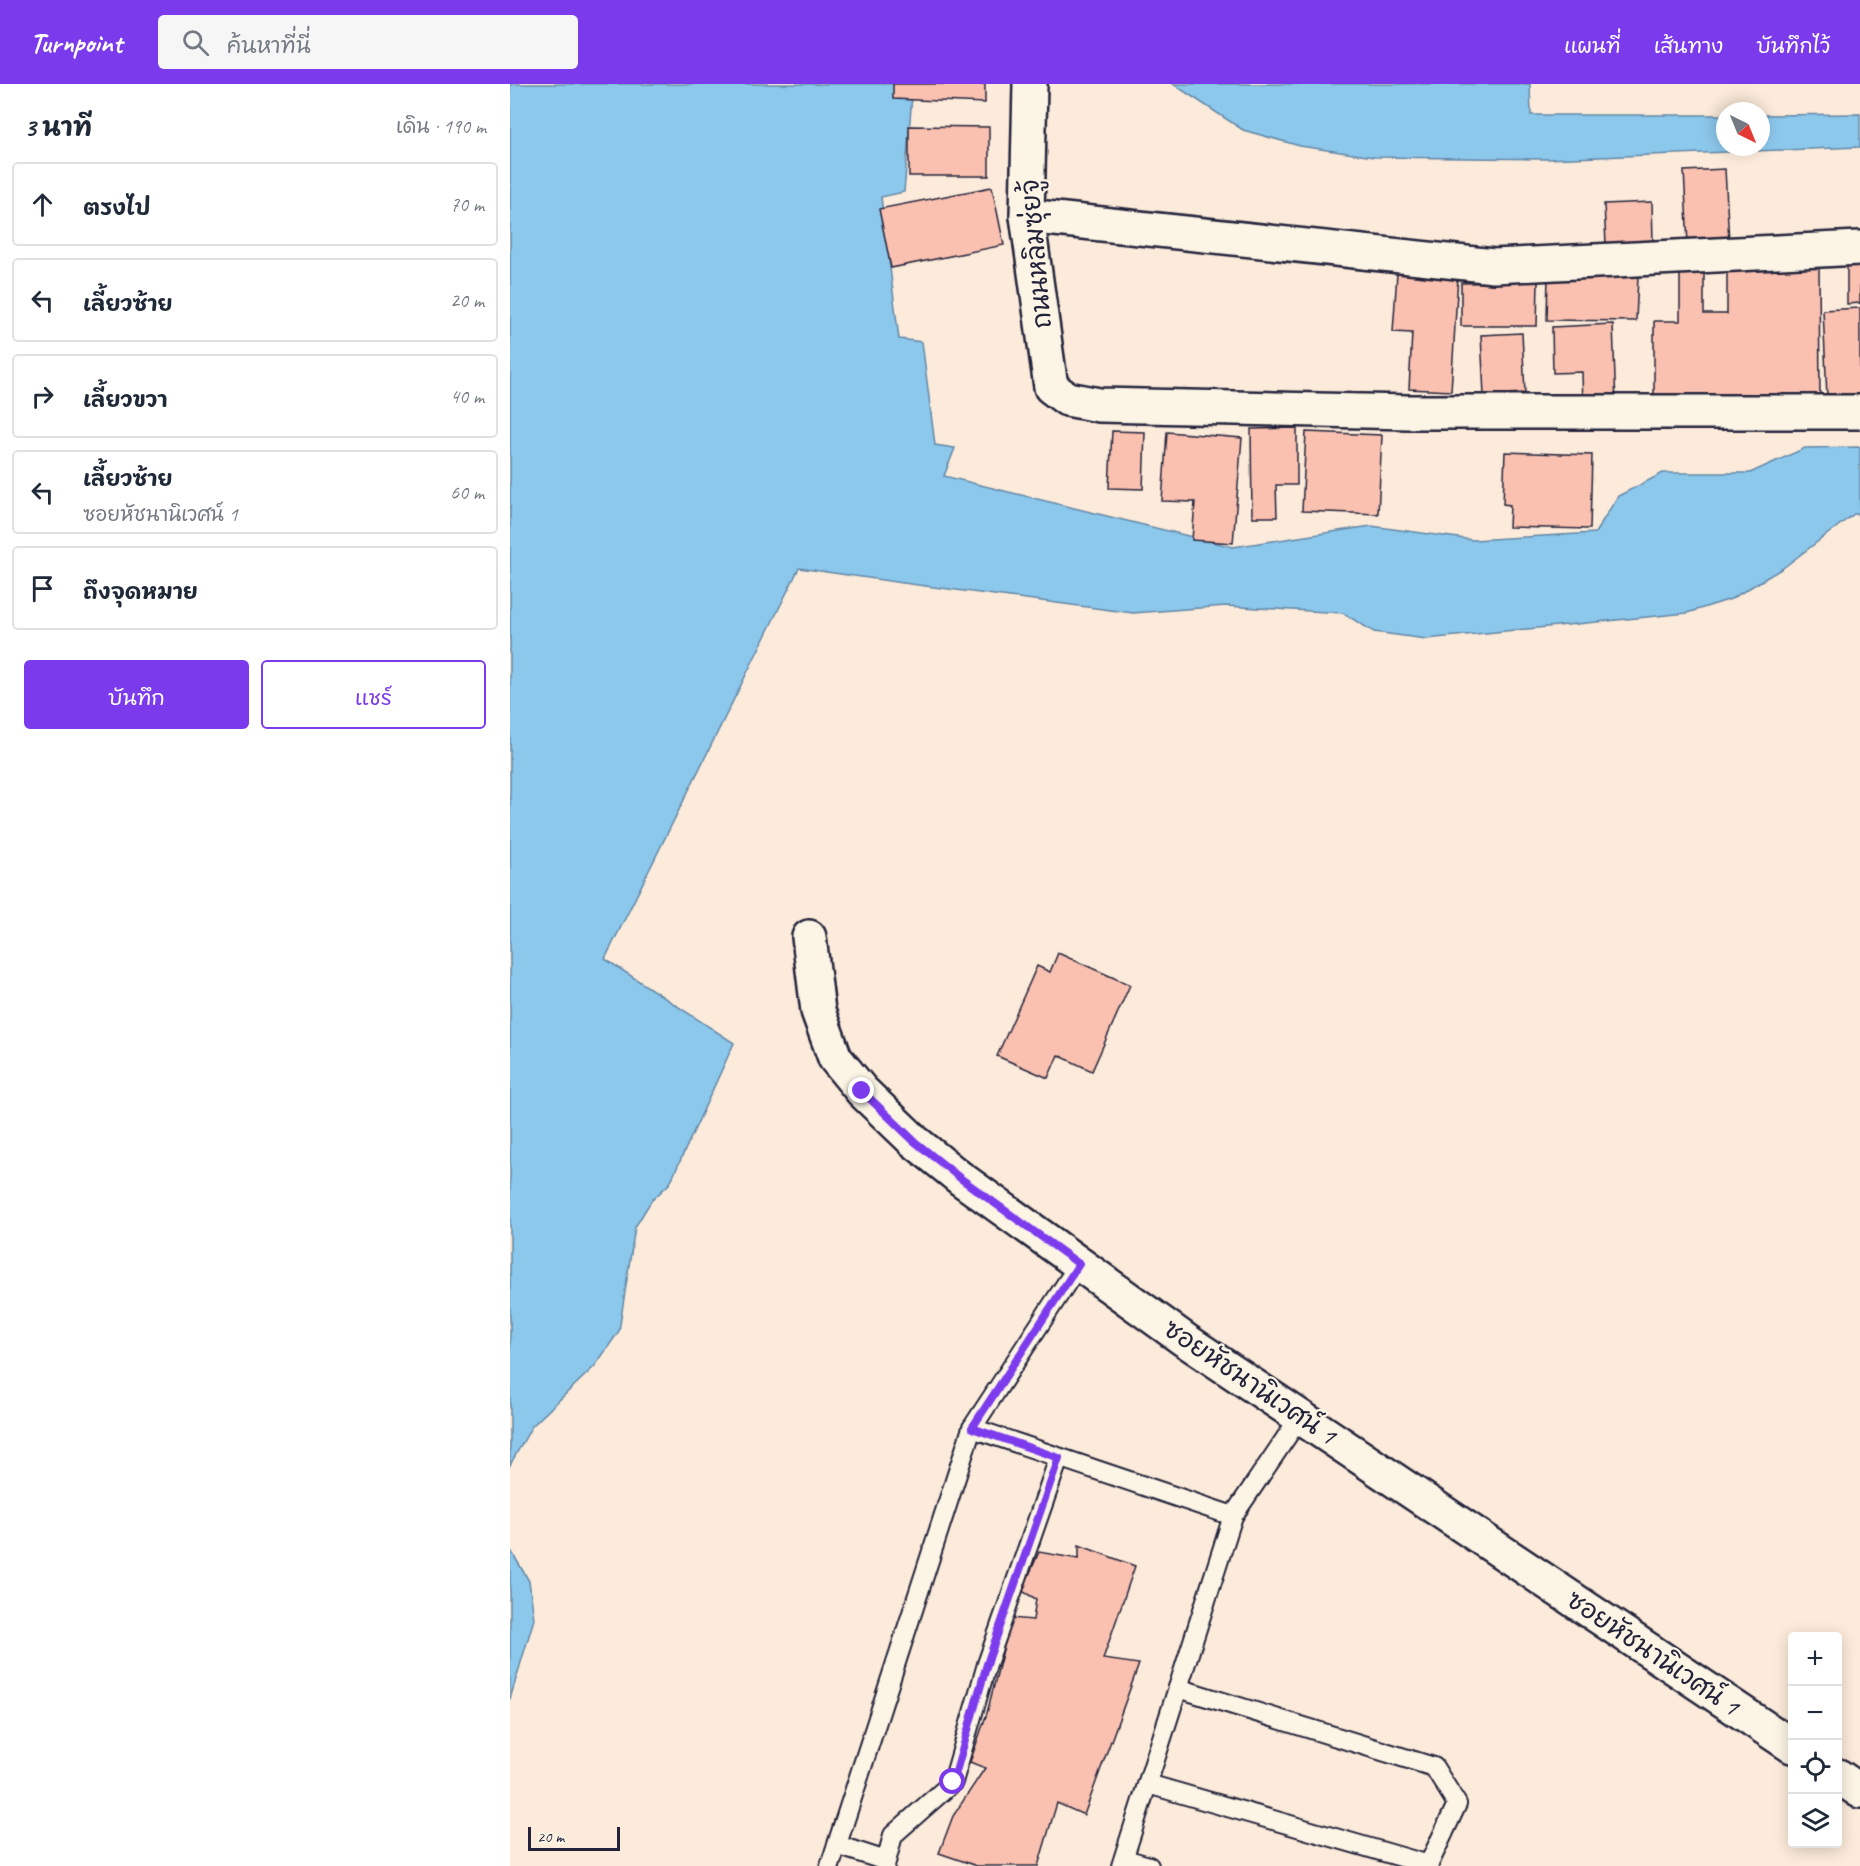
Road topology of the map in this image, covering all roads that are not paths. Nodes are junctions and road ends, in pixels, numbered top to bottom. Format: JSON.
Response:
{"nodes":[{"id":1,"x":1030,"y":84,"type":"edge"},
{"id":2,"x":1027,"y":216,"type":"junction"},
{"id":3,"x":1860,"y":248,"type":"edge"},
{"id":4,"x":1860,"y":412,"type":"edge"},
{"id":5,"x":809,"y":937,"type":"dead end"},
{"id":6,"x":1079,"y":1264,"type":"junction"},
{"id":7,"x":1300,"y":1417,"type":"junction"},
{"id":8,"x":972,"y":1428,"type":"junction"},
{"id":9,"x":1059,"y":1458,"type":"junction"},
{"id":10,"x":1233,"y":1516,"type":"junction"},
{"id":11,"x":1178,"y":1688,"type":"junction"},
{"id":12,"x":1788,"y":1743,"type":"edge"},
{"id":13,"x":1842,"y":1779,"type":"edge"},
{"id":14,"x":1148,"y":1784,"type":"junction"},
{"id":15,"x":1860,"y":1791,"type":"edge"},
{"id":16,"x":837,"y":1845,"type":"junction"},
{"id":17,"x":1123,"y":1862,"type":"edge"},
{"id":18,"x":885,"y":1863,"type":"edge"},
{"id":19,"x":830,"y":1866,"type":"edge"},
{"id":20,"x":1149,"y":1866,"type":"edge"},
{"id":21,"x":1428,"y":1866,"type":"edge"}],
"edges":[{"from":1,"to":2,"type":"street","name":"ถนนหลิมซุ่ยจู้"},
{"from":2,"to":3,"type":"street"},
{"from":2,"to":4,"type":"street","name":"ถนนหลิมซุ่ยจู้"},
{"from":5,"to":6,"type":"street","name":"ซอยหัชนานิเวศน์ 1"},
{"from":6,"to":7,"type":"street","name":"ซอยหัชนานิเวศน์ 1"},
{"from":6,"to":8,"type":"lane"},
{"from":7,"to":10,"type":"lane"},
{"from":7,"to":12,"type":"street","name":"ซอยหัชนานิเวศน์ 1"},
{"from":8,"to":9,"type":"lane"},
{"from":8,"to":16,"type":"lane"},
{"from":9,"to":10,"type":"lane"},
{"from":9,"to":18,"type":"lane"},
{"from":10,"to":11,"type":"lane"},
{"from":11,"to":14,"type":"lane"},
{"from":11,"to":21,"type":"lane"},
{"from":13,"to":15,"type":"street"},
{"from":14,"to":17,"type":"lane"},
{"from":14,"to":21,"type":"lane"},
{"from":16,"to":18,"type":"lane"},
{"from":16,"to":19,"type":"lane"},
{"from":17,"to":20,"type":"lane"}]}
